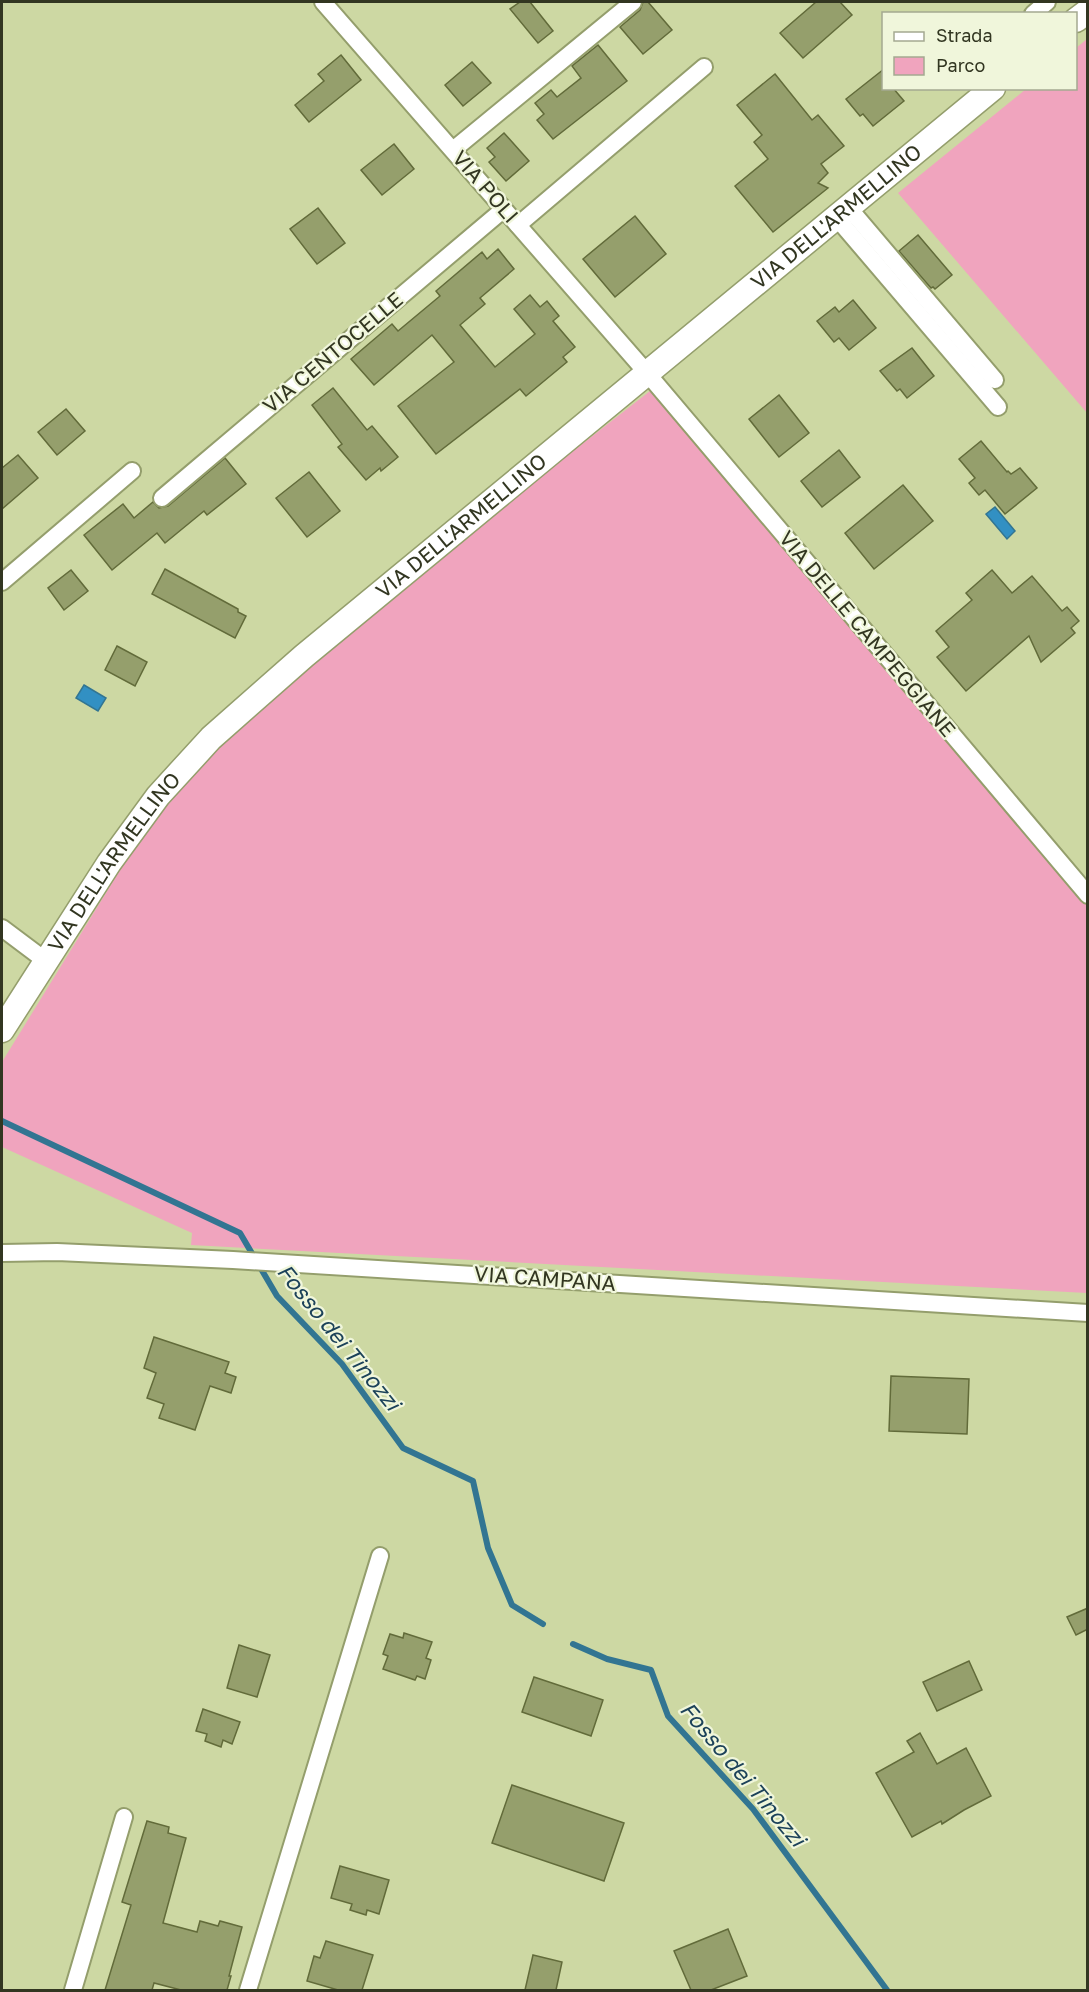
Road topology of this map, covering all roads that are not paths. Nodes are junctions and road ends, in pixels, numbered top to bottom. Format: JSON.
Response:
{"nodes":[{"id":1,"x":323,"y":2,"type":"edge"},
{"id":2,"x":633,"y":2,"type":"edge"},
{"id":3,"x":1047,"y":2,"type":"edge"},
{"id":4,"x":1035,"y":12,"type":"edge"},
{"id":5,"x":704,"y":67,"type":"dead end"},
{"id":6,"x":991,"y":90,"type":"edge"},
{"id":7,"x":453,"y":150,"type":"junction"},
{"id":8,"x":504,"y":209,"type":"junction"},
{"id":9,"x":842,"y":212,"type":"junction"},
{"id":10,"x":518,"y":225,"type":"junction"},
{"id":11,"x":647,"y":373,"type":"junction"},
{"id":12,"x":995,"y":380,"type":"dead end"},
{"id":13,"x":998,"y":407,"type":"dead end"},
{"id":14,"x":132,"y":471,"type":"dead end"},
{"id":15,"x":162,"y":498,"type":"dead end"},
{"id":16,"x":2,"y":582,"type":"edge"},
{"id":17,"x":1088,"y":895,"type":"edge"},
{"id":18,"x":2,"y":928,"type":"edge"},
{"id":19,"x":46,"y":962,"type":"junction"},
{"id":20,"x":2,"y":1030,"type":"edge"},
{"id":21,"x":2,"y":1253,"type":"edge"},
{"id":22,"x":1088,"y":1313,"type":"edge"},
{"id":23,"x":380,"y":1556,"type":"dead end"},
{"id":24,"x":124,"y":1817,"type":"dead end"},
{"id":25,"x":73,"y":1990,"type":"edge"},
{"id":26,"x":248,"y":1990,"type":"edge"}],
"edges":[{"from":1,"to":7,"type":"street","name":"VIA POLI"},
{"from":2,"to":7,"type":"street"},
{"from":3,"to":4,"type":"street"},
{"from":5,"to":10,"type":"street"},
{"from":6,"to":9,"type":"street","name":"VIA DELL'ARMELLINO"},
{"from":7,"to":8,"type":"street","name":"VIA POLI"},
{"from":8,"to":10,"type":"street","name":"VIA POLI"},
{"from":8,"to":15,"type":"street","name":"VIA CENTOCELLE"},
{"from":9,"to":11,"type":"street","name":"VIA DELL'ARMELLINO"},
{"from":9,"to":12,"type":"street"},
{"from":9,"to":13,"type":"street"},
{"from":10,"to":11,"type":"street","name":"VIA POLI"},
{"from":11,"to":17,"type":"street","name":"VIA DELLE CAMPEGGIANE"},
{"from":11,"to":19,"type":"street","name":"VIA DELL'ARMELLINO"},
{"from":14,"to":16,"type":"street"},
{"from":18,"to":19,"type":"street"},
{"from":19,"to":20,"type":"street","name":"VIA DELL'ARMELLINO"},
{"from":21,"to":22,"type":"street","name":"VIA CAMPANA"},
{"from":23,"to":26,"type":"street"},
{"from":24,"to":25,"type":"street"}]}
